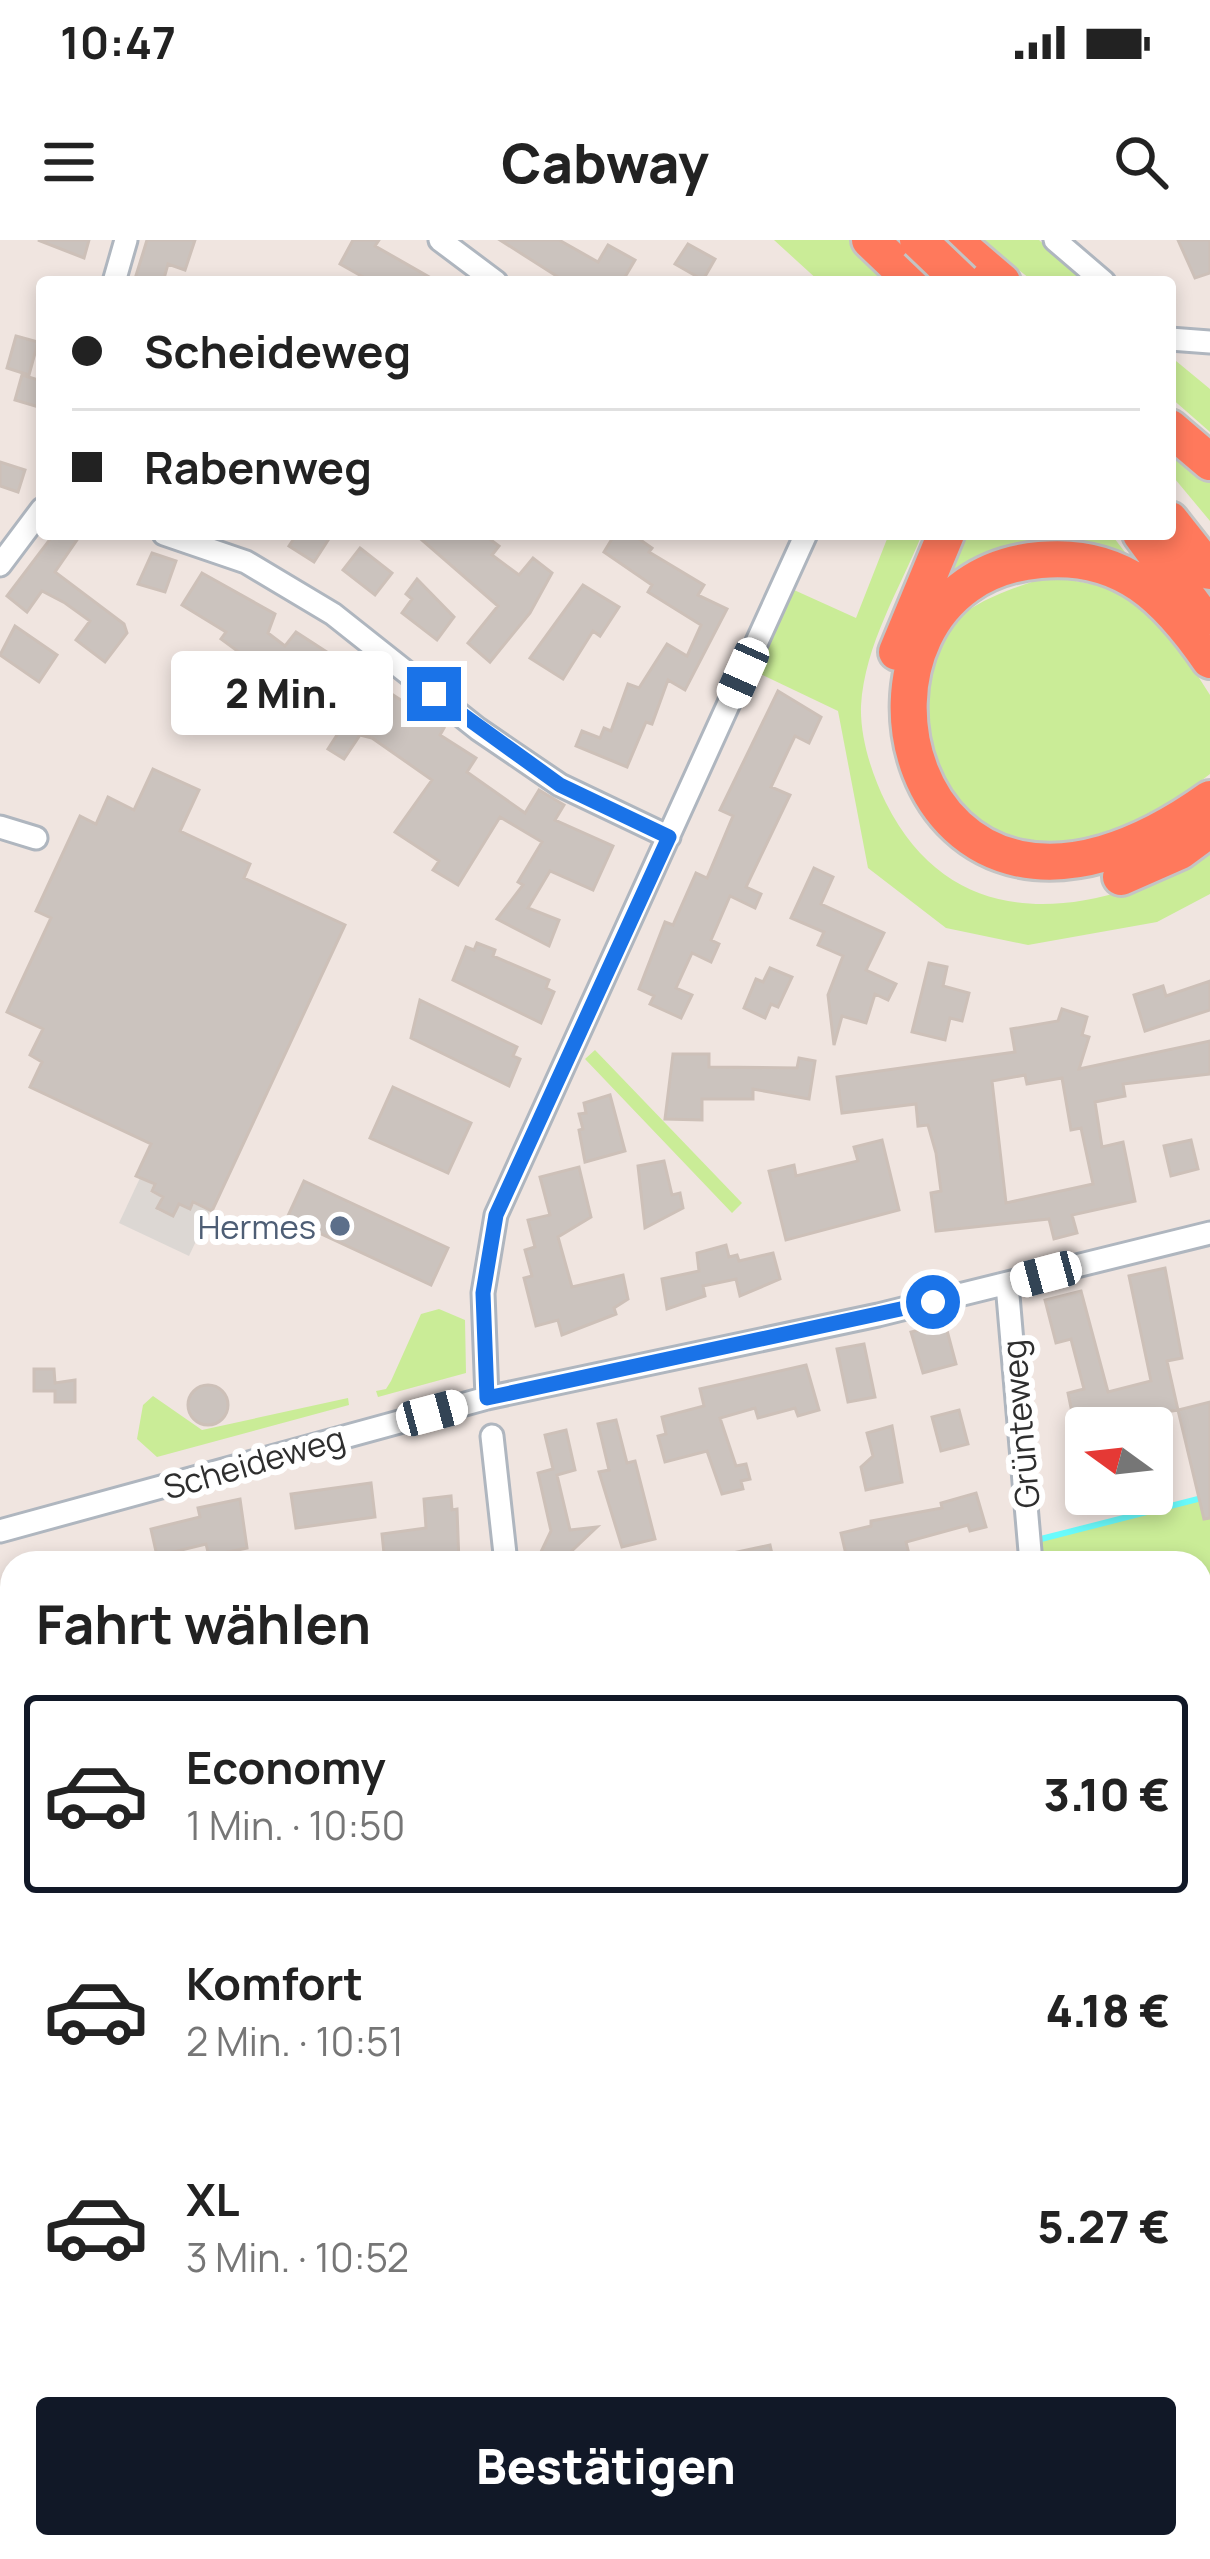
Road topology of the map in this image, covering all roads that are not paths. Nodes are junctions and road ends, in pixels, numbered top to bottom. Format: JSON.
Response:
{"nodes":[{"id":1,"x":126,"y":240,"type":"edge"},
{"id":2,"x":440,"y":240,"type":"edge"},
{"id":3,"x":857,"y":240,"type":"edge"},
{"id":4,"x":870,"y":240,"type":"edge"},
{"id":5,"x":918,"y":240,"type":"edge"},
{"id":6,"x":936,"y":240,"type":"edge"},
{"id":7,"x":953,"y":240,"type":"edge"},
{"id":8,"x":1055,"y":240,"type":"edge"},
{"id":9,"x":116,"y":276,"type":"edge"},
{"id":10,"x":488,"y":276,"type":"edge"},
{"id":11,"x":879,"y":276,"type":"edge"},
{"id":12,"x":909,"y":276,"type":"edge"},
{"id":13,"x":919,"y":276,"type":"edge"},
{"id":14,"x":979,"y":276,"type":"edge"},
{"id":15,"x":982,"y":276,"type":"edge"},
{"id":16,"x":1097,"y":276,"type":"edge"},
{"id":17,"x":1176,"y":339,"type":"edge"},
{"id":18,"x":1210,"y":342,"type":"edge"},
{"id":19,"x":1176,"y":433,"type":"edge"},
{"id":20,"x":1210,"y":462,"type":"edge"},
{"id":21,"x":36,"y":517,"type":"edge"},
{"id":22,"x":1176,"y":528,"type":"edge"},
{"id":23,"x":182,"y":540,"type":"edge"},
{"id":24,"x":803,"y":540,"type":"edge"},
{"id":25,"x":944,"y":540,"type":"edge"},
{"id":26,"x":1146,"y":540,"type":"edge"},
{"id":27,"x":0,"y":565,"type":"edge"},
{"id":28,"x":1210,"y":571,"type":"edge"},
{"id":29,"x":1210,"y":629,"type":"edge"},
{"id":30,"x":1210,"y":660,"type":"edge"},
{"id":31,"x":1210,"y":800,"type":"edge"},
{"id":32,"x":0,"y":826,"type":"edge"},
{"id":33,"x":1210,"y":829,"type":"edge"},
{"id":34,"x":669,"y":837,"type":"junction"},
{"id":35,"x":36,"y":838,"type":"dead end"},
{"id":36,"x":1210,"y":1234,"type":"edge"},
{"id":37,"x":1007,"y":1284,"type":"junction"},
{"id":38,"x":487,"y":1398,"type":"junction"},
{"id":39,"x":492,"y":1436,"type":"dead end"},
{"id":40,"x":0,"y":1531,"type":"edge"},
{"id":41,"x":505,"y":1551,"type":"edge"},
{"id":42,"x":1030,"y":1551,"type":"edge"}],
"edges":[{"from":1,"to":9,"type":"street"},
{"from":2,"to":10,"type":"street"},
{"from":3,"to":11,"type":"highway"},
{"from":4,"to":12,"type":"highway"},
{"from":5,"to":14,"type":"highway","bridge":true},
{"from":6,"to":13,"type":"street"},
{"from":7,"to":15,"type":"highway"},
{"from":8,"to":16,"type":"street"},
{"from":17,"to":18,"type":"street"},
{"from":19,"to":20,"type":"highway"},
{"from":21,"to":27,"type":"street"},
{"from":22,"to":28,"type":"highway"},
{"from":23,"to":34,"type":"street"},
{"from":24,"to":34,"type":"street"},
{"from":25,"to":33,"type":"highway"},
{"from":26,"to":29,"type":"highway"},
{"from":30,"to":31,"type":"highway"},
{"from":32,"to":35,"type":"street"},
{"from":34,"to":38,"type":"street"},
{"from":36,"to":37,"type":"street","name":"Scheideweg"},
{"from":37,"to":38,"type":"street","name":"Scheideweg"},
{"from":37,"to":42,"type":"street","name":"Grünteweg"},
{"from":38,"to":40,"type":"street","name":"Scheideweg"},
{"from":39,"to":41,"type":"street"}]}
